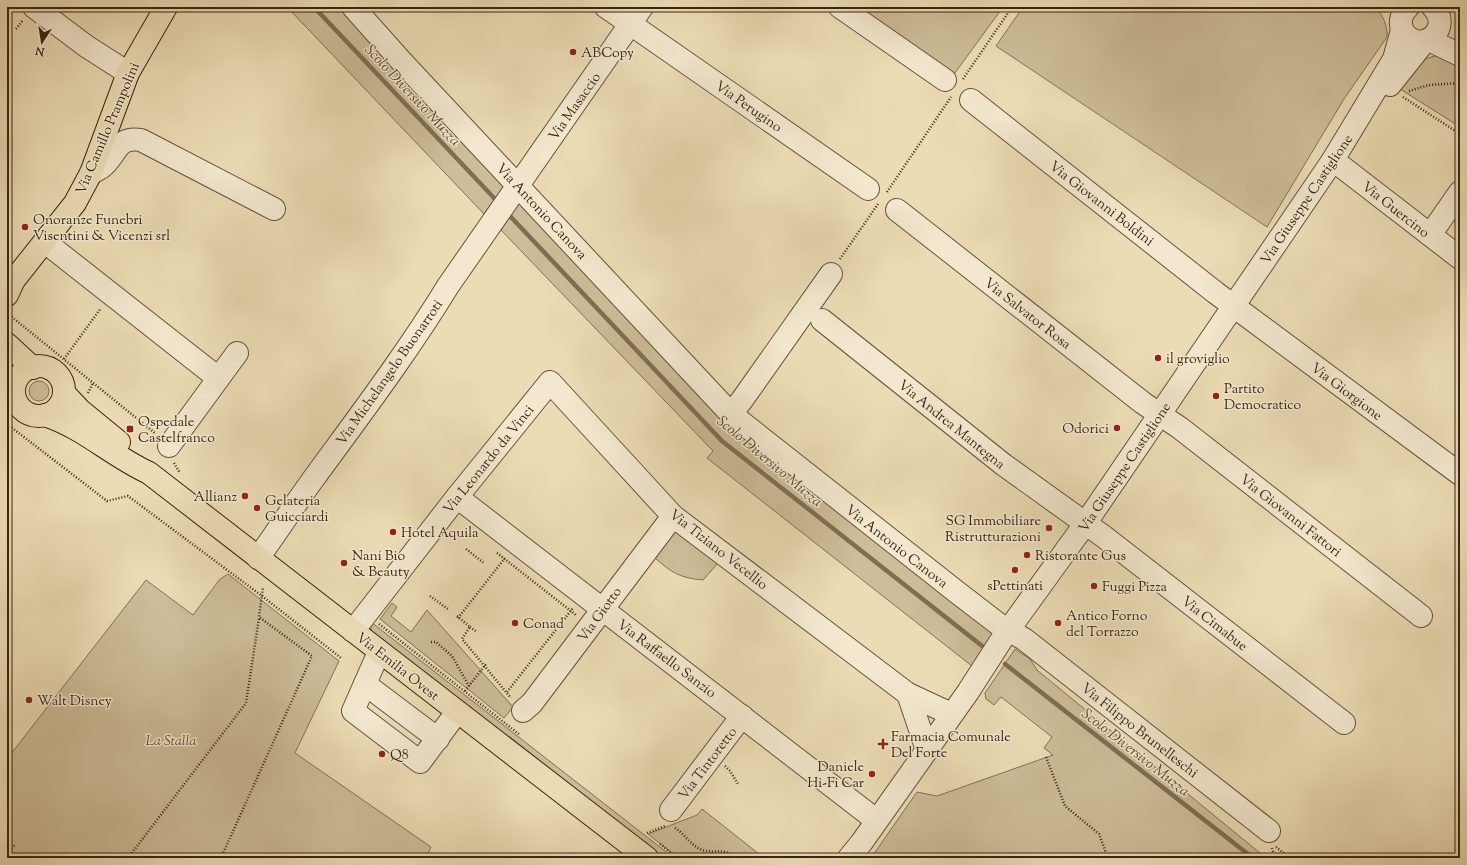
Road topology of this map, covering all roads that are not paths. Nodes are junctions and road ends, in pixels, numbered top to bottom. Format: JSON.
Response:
{"nodes":[{"id":1,"x":354,"y":7,"type":"edge"},
{"id":2,"x":606,"y":7,"type":"edge"},
{"id":3,"x":840,"y":7,"type":"edge"},
{"id":4,"x":164,"y":8,"type":"edge"},
{"id":5,"x":30,"y":12,"type":"edge"},
{"id":6,"x":636,"y":15,"type":"edge"},
{"id":7,"x":1399,"y":17,"type":"edge"},
{"id":8,"x":1436,"y":24,"type":"edge"},
{"id":9,"x":1460,"y":44,"type":"edge"},
{"id":10,"x":1460,"y":55,"type":"edge"},
{"id":11,"x":128,"y":73,"type":"junction"},
{"id":12,"x":1353,"y":128,"type":"junction"},
{"id":13,"x":1333,"y":160,"type":"junction"},
{"id":14,"x":91,"y":173,"type":"junction"},
{"id":15,"x":518,"y":186,"type":"junction"},
{"id":16,"x":868,"y":188,"type":"dead end"},
{"id":17,"x":1460,"y":192,"type":"edge"},
{"id":18,"x":274,"y":209,"type":"dead end"},
{"id":19,"x":897,"y":210,"type":"dead end"},
{"id":20,"x":1430,"y":235,"type":"junction"},
{"id":21,"x":45,"y":242,"type":"junction"},
{"id":22,"x":1460,"y":258,"type":"edge"},
{"id":23,"x":830,"y":274,"type":"road end"},
{"id":24,"x":10,"y":287,"type":"edge"},
{"id":25,"x":1234,"y":307,"type":"junction"},
{"id":26,"x":822,"y":320,"type":"dead end"},
{"id":27,"x":7,"y":344,"type":"edge"},
{"id":28,"x":237,"y":353,"type":"dead end"},
{"id":29,"x":33,"y":368,"type":"junction"},
{"id":30,"x":218,"y":378,"type":"junction"},
{"id":31,"x":550,"y":382,"type":"joint"},
{"id":32,"x":10,"y":384,"type":"edge"},
{"id":33,"x":64,"y":393,"type":"junction"},
{"id":34,"x":731,"y":414,"type":"junction"},
{"id":35,"x":26,"y":415,"type":"edge"},
{"id":36,"x":1160,"y":415,"type":"junction"},
{"id":37,"x":167,"y":449,"type":"road end"},
{"id":38,"x":149,"y":473,"type":"junction"},
{"id":39,"x":1460,"y":474,"type":"edge"},
{"id":40,"x":457,"y":497,"type":"junction"},
{"id":41,"x":673,"y":516,"type":"junction"},
{"id":42,"x":1085,"y":524,"type":"junction"},
{"id":43,"x":258,"y":558,"type":"junction"},
{"id":44,"x":1421,"y":616,"type":"dead end"},
{"id":45,"x":597,"y":618,"type":"junction"},
{"id":46,"x":353,"y":631,"type":"junction"},
{"id":47,"x":1009,"y":631,"type":"junction"},
{"id":48,"x":378,"y":652,"type":"junction"},
{"id":49,"x":365,"y":684,"type":"junction"},
{"id":50,"x":908,"y":694,"type":"junction"},
{"id":51,"x":523,"y":711,"type":"road end"},
{"id":52,"x":457,"y":712,"type":"junction"},
{"id":53,"x":916,"y":714,"type":"junction"},
{"id":54,"x":951,"y":714,"type":"junction"},
{"id":55,"x":742,"y":716,"type":"junction"},
{"id":56,"x":1344,"y":723,"type":"dead end"},
{"id":57,"x":939,"y":732,"type":"junction"},
{"id":58,"x":438,"y":739,"type":"junction"},
{"id":59,"x":927,"y":750,"type":"junction"},
{"id":60,"x":876,"y":820,"type":"junction"},
{"id":61,"x":671,"y":821,"type":"road end"},
{"id":62,"x":1270,"y":837,"type":"road end"},
{"id":63,"x":650,"y":848,"type":"edge"},
{"id":64,"x":856,"y":853,"type":"edge"}],
"edges":[{"from":1,"to":15,"type":"street","name":"Via Antonio Canova"},
{"from":2,"to":6,"type":"street","name":"Via Perugino"},
{"from":3,"to":25,"type":"street","name":"Via Giovanni Boldini"},
{"from":4,"to":11,"type":"main road","name":"Via Camillo Prampolini"},
{"from":5,"to":11,"type":"street"},
{"from":6,"to":15,"type":"street","name":"Via Masaccio"},
{"from":6,"to":16,"type":"street","name":"Via Perugino"},
{"from":7,"to":8,"type":"street"},
{"from":7,"to":12,"type":"street","name":"Via Giuseppe Castiglione"},
{"from":8,"to":9,"type":"street"},
{"from":8,"to":10,"type":"street"},
{"from":8,"to":12,"type":"street","name":"Via Giuseppe Castiglione"},
{"from":11,"to":14,"type":"main road","name":"Via Camillo Prampolini"},
{"from":12,"to":13,"type":"street","name":"Via Giuseppe Castiglione"},
{"from":13,"to":20,"type":"street","name":"Via Guercino"},
{"from":13,"to":25,"type":"street","name":"Via Giuseppe Castiglione"},
{"from":14,"to":18,"type":"street"},
{"from":14,"to":21,"type":"main road","name":"Via Camillo Prampolini"},
{"from":15,"to":34,"type":"street","name":"Via Antonio Canova"},
{"from":15,"to":43,"type":"street","name":"Via Michelangelo Buonarroti"},
{"from":17,"to":20,"type":"street"},
{"from":19,"to":36,"type":"street","name":"Via Salvator Rosa"},
{"from":20,"to":22,"type":"street","name":"Via Guercino"},
{"from":21,"to":24,"type":"main road","name":"Via Camillo Prampolini"},
{"from":21,"to":30,"type":"street"},
{"from":23,"to":34,"type":"street"},
{"from":25,"to":36,"type":"street","name":"Via Giuseppe Castiglione"},
{"from":25,"to":39,"type":"street","name":"Via Giorgione"},
{"from":26,"to":42,"type":"street","name":"Via Andrea Mantegna"},
{"from":27,"to":29,"type":"main road"},
{"from":28,"to":30,"type":"street"},
{"from":29,"to":32,"type":"main road","name":"Via Emilia Ovest"},
{"from":29,"to":33,"type":"main road","name":"Via Emilia Ovest"},
{"from":30,"to":37,"type":"street"},
{"from":31,"to":40,"type":"street","name":"Via Leonardo da Vinci"},
{"from":31,"to":41,"type":"street","name":"Via Tiziano Vecellio"},
{"from":32,"to":35,"type":"main road","name":"Via Emilia Ovest"},
{"from":33,"to":35,"type":"main road"},
{"from":33,"to":38,"type":"main road","name":"Via Emilia Ovest"},
{"from":34,"to":47,"type":"street","name":"Via Antonio Canova"},
{"from":35,"to":38,"type":"main road","name":"Via Emilia Ovest"},
{"from":36,"to":42,"type":"street","name":"Via Giuseppe Castiglione"},
{"from":36,"to":44,"type":"street","name":"Via Giovanni Fattori"},
{"from":38,"to":43,"type":"main road","name":"Via Emilia Ovest"},
{"from":40,"to":45,"type":"street","name":"Via Raffaello Sanzio"},
{"from":40,"to":46,"type":"street","name":"Via Leonardo da Vinci"},
{"from":41,"to":45,"type":"street","name":"Via Giotto"},
{"from":41,"to":50,"type":"street","name":"Via Tiziano Vecellio"},
{"from":42,"to":47,"type":"street","name":"Via Giuseppe Castiglione"},
{"from":42,"to":56,"type":"street","name":"Via Cimabue"},
{"from":43,"to":46,"type":"main road","name":"Via Emilia Ovest"},
{"from":45,"to":51,"type":"street","name":"Via Giotto"},
{"from":45,"to":55,"type":"street","name":"Via Raffaello Sanzio"},
{"from":46,"to":48,"type":"main road","name":"Via Emilia Ovest"},
{"from":47,"to":54,"type":"street","name":"Via Giuseppe Castiglione"},
{"from":47,"to":62,"type":"street","name":"Via Filippo Brunelleschi"},
{"from":48,"to":49,"type":"street"},
{"from":48,"to":52,"type":"main road","name":"Via Emilia Ovest"},
{"from":49,"to":58,"type":"street"},
{"from":49,"to":58,"type":"street"},
{"from":50,"to":53,"type":"street"},
{"from":50,"to":54,"type":"street","name":"Via Tiziano Vecellio"},
{"from":52,"to":58,"type":"street"},
{"from":52,"to":63,"type":"main road","name":"Via Emilia Ovest"},
{"from":53,"to":57,"type":"street"},
{"from":53,"to":59,"type":"street"},
{"from":54,"to":57,"type":"street","name":"Via Giuseppe Castiglione"},
{"from":55,"to":60,"type":"street","name":"Via Raffaello Sanzio"},
{"from":55,"to":61,"type":"street","name":"Via Tintoretto"},
{"from":57,"to":59,"type":"street","name":"Via Giuseppe Castiglione"},
{"from":59,"to":60,"type":"street","name":"Via Giuseppe Castiglione"},
{"from":60,"to":64,"type":"street","name":"Via Giuseppe Castiglione"}]}
